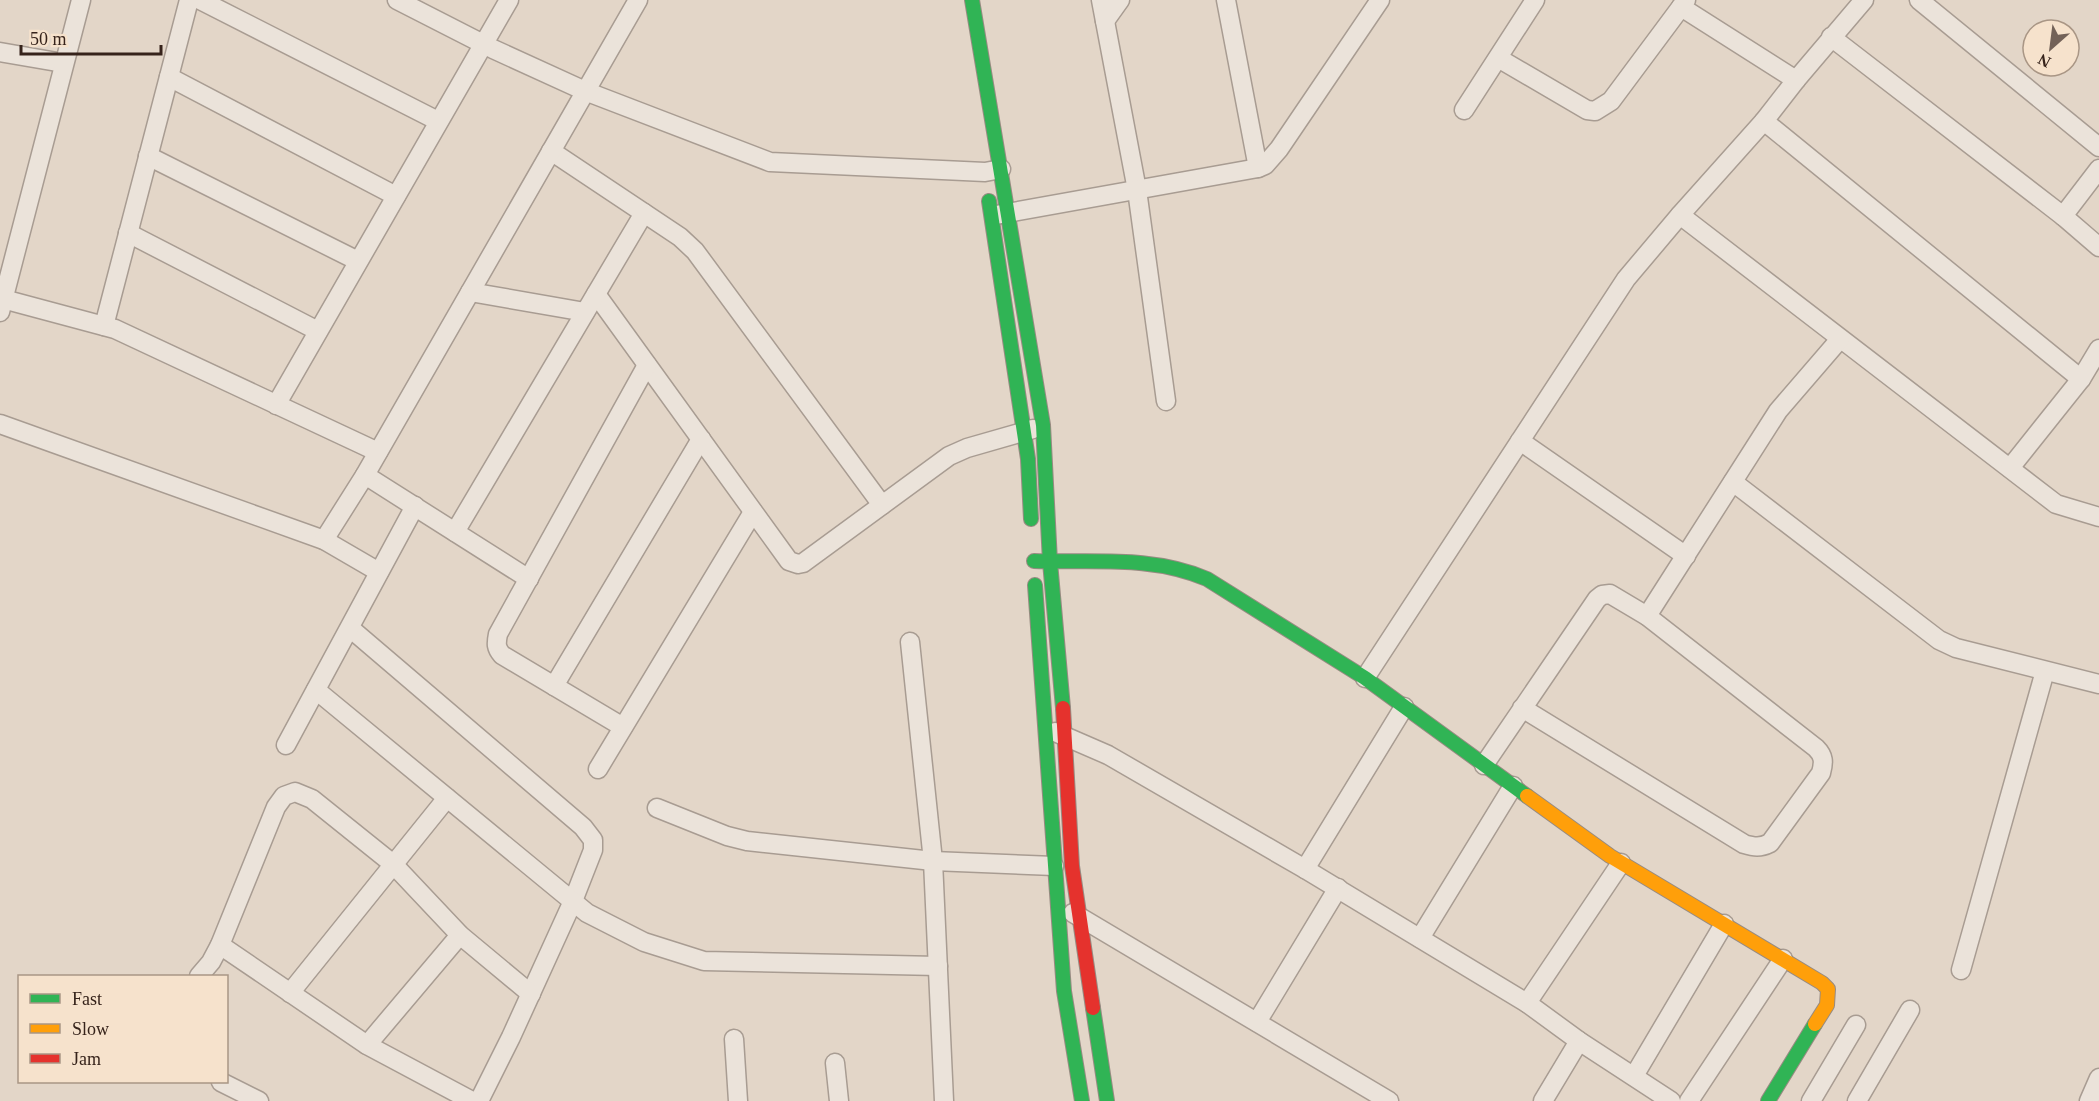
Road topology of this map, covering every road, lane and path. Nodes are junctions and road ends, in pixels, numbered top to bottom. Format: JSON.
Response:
{"nodes":[{"id":1,"x":81,"y":0,"type":"edge"},
{"id":2,"x":189,"y":0,"type":"edge"},
{"id":3,"x":200,"y":0,"type":"edge"},
{"id":4,"x":509,"y":0,"type":"edge"},
{"id":5,"x":638,"y":0,"type":"edge"},
{"id":6,"x":972,"y":0,"type":"edge"},
{"id":7,"x":1101,"y":0,"type":"edge"},
{"id":8,"x":1120,"y":0,"type":"edge"},
{"id":9,"x":1226,"y":0,"type":"edge"},
{"id":10,"x":1380,"y":0,"type":"edge"},
{"id":11,"x":1535,"y":0,"type":"edge"},
{"id":12,"x":1864,"y":0,"type":"edge"},
{"id":13,"x":1919,"y":0,"type":"edge"},
{"id":14,"x":405,"y":2,"type":"edge"},
{"id":15,"x":1683,"y":3,"type":"edge"},
{"id":16,"x":1105,"y":21,"type":"junction"},
{"id":17,"x":1832,"y":37,"type":"junction"},
{"id":18,"x":483,"y":44,"type":"junction"},
{"id":19,"x":0,"y":52,"type":"edge"},
{"id":20,"x":1498,"y":58,"type":"junction"},
{"id":21,"x":63,"y":63,"type":"junction"},
{"id":22,"x":169,"y":77,"type":"junction"},
{"id":23,"x":1796,"y":80,"type":"junction"},
{"id":24,"x":585,"y":91,"type":"junction"},
{"id":25,"x":1464,"y":110,"type":"dead end"},
{"id":26,"x":438,"y":121,"type":"junction"},
{"id":27,"x":1764,"y":121,"type":"junction"},
{"id":28,"x":2099,"y":147,"type":"edge"},
{"id":29,"x":551,"y":152,"type":"junction"},
{"id":30,"x":148,"y":156,"type":"junction"},
{"id":31,"x":989,"y":165,"type":"junction"},
{"id":32,"x":1258,"y":168,"type":"junction"},
{"id":33,"x":2099,"y":169,"type":"edge"},
{"id":34,"x":1137,"y":190,"type":"junction"},
{"id":35,"x":396,"y":196,"type":"junction"},
{"id":36,"x":644,"y":213,"type":"junction"},
{"id":37,"x":1000,"y":215,"type":"junction"},
{"id":38,"x":1680,"y":215,"type":"junction"},
{"id":39,"x":2063,"y":216,"type":"junction"},
{"id":40,"x":128,"y":233,"type":"junction"},
{"id":41,"x":2099,"y":246,"type":"edge"},
{"id":42,"x":358,"y":261,"type":"junction"},
{"id":43,"x":470,"y":292,"type":"junction"},
{"id":44,"x":596,"y":294,"type":"junction"},
{"id":45,"x":2,"y":305,"type":"edge"},
{"id":46,"x":585,"y":312,"type":"junction"},
{"id":47,"x":104,"y":326,"type":"junction"},
{"id":48,"x":318,"y":331,"type":"junction"},
{"id":49,"x":1840,"y":339,"type":"junction"},
{"id":50,"x":2099,"y":349,"type":"edge"},
{"id":51,"x":647,"y":365,"type":"junction"},
{"id":52,"x":2081,"y":379,"type":"junction"},
{"id":53,"x":1166,"y":401,"type":"dead end"},
{"id":54,"x":276,"y":405,"type":"junction"},
{"id":55,"x":0,"y":424,"type":"edge"},
{"id":56,"x":1044,"y":430,"type":"junction"},
{"id":57,"x":1024,"y":434,"type":"junction"},
{"id":58,"x":701,"y":439,"type":"junction"},
{"id":59,"x":1520,"y":441,"type":"junction"},
{"id":60,"x":378,"y":452,"type":"junction"},
{"id":61,"x":2010,"y":468,"type":"junction"},
{"id":62,"x":365,"y":474,"type":"junction"},
{"id":63,"x":1733,"y":482,"type":"junction"},
{"id":64,"x":882,"y":505,"type":"junction"},
{"id":65,"x":415,"y":506,"type":"junction"},
{"id":66,"x":753,"y":512,"type":"junction"},
{"id":67,"x":2099,"y":517,"type":"edge"},
{"id":68,"x":455,"y":532,"type":"junction"},
{"id":69,"x":324,"y":540,"type":"junction"},
{"id":70,"x":1033,"y":549,"type":"junction"},
{"id":71,"x":1686,"y":556,"type":"junction"},
{"id":72,"x":1050,"y":562,"type":"junction"},
{"id":73,"x":380,"y":572,"type":"junction"},
{"id":74,"x":529,"y":579,"type":"junction"},
{"id":75,"x":1647,"y":616,"type":"junction"},
{"id":76,"x":350,"y":628,"type":"junction"},
{"id":77,"x":910,"y":642,"type":"dead end"},
{"id":78,"x":2045,"y":671,"type":"junction"},
{"id":79,"x":1365,"y":678,"type":"junction"},
{"id":80,"x":2099,"y":684,"type":"edge"},
{"id":81,"x":554,"y":686,"type":"junction"},
{"id":82,"x":316,"y":690,"type":"junction"},
{"id":83,"x":1404,"y":707,"type":"junction"},
{"id":84,"x":1522,"y":708,"type":"junction"},
{"id":85,"x":623,"y":727,"type":"junction"},
{"id":86,"x":1044,"y":729,"type":"junction"},
{"id":87,"x":1065,"y":735,"type":"junction"},
{"id":88,"x":286,"y":745,"type":"dead end"},
{"id":89,"x":1484,"y":765,"type":"junction"},
{"id":90,"x":598,"y":769,"type":"dead end"},
{"id":91,"x":1513,"y":786,"type":"junction"},
{"id":92,"x":447,"y":798,"type":"junction"},
{"id":93,"x":657,"y":808,"type":"dead end"},
{"id":94,"x":933,"y":861,"type":"junction"},
{"id":95,"x":1621,"y":863,"type":"junction"},
{"id":96,"x":393,"y":864,"type":"junction"},
{"id":97,"x":1054,"y":867,"type":"junction"},
{"id":98,"x":1305,"y":869,"type":"junction"},
{"id":99,"x":1338,"y":888,"type":"junction"},
{"id":100,"x":573,"y":901,"type":"junction"},
{"id":101,"x":1058,"y":904,"type":"junction"},
{"id":102,"x":1080,"y":917,"type":"junction"},
{"id":103,"x":1724,"y":924,"type":"junction"},
{"id":104,"x":460,"y":935,"type":"junction"},
{"id":105,"x":1420,"y":938,"type":"junction"},
{"id":106,"x":220,"y":945,"type":"junction"},
{"id":107,"x":1783,"y":960,"type":"junction"},
{"id":108,"x":938,"y":966,"type":"junction"},
{"id":109,"x":1961,"y":969,"type":"dead end"},
{"id":110,"x":200,"y":975,"type":"edge"},
{"id":111,"x":290,"y":993,"type":"junction"},
{"id":112,"x":531,"y":994,"type":"junction"},
{"id":113,"x":1527,"y":1003,"type":"junction"},
{"id":114,"x":1910,"y":1010,"type":"dead end"},
{"id":115,"x":1257,"y":1022,"type":"junction"},
{"id":116,"x":1856,"y":1025,"type":"dead end"},
{"id":117,"x":734,"y":1039,"type":"dead end"},
{"id":118,"x":1579,"y":1041,"type":"junction"},
{"id":119,"x":367,"y":1045,"type":"junction"},
{"id":120,"x":835,"y":1063,"type":"dead end"},
{"id":121,"x":1634,"y":1076,"type":"junction"},
{"id":122,"x":2099,"y":1078,"type":"edge"},
{"id":123,"x":224,"y":1083,"type":"edge"},
{"id":124,"x":259,"y":1101,"type":"edge"},
{"id":125,"x":472,"y":1101,"type":"edge"},
{"id":126,"x":479,"y":1101,"type":"edge"},
{"id":127,"x":738,"y":1101,"type":"edge"},
{"id":128,"x":839,"y":1101,"type":"edge"},
{"id":129,"x":944,"y":1101,"type":"edge"},
{"id":130,"x":1082,"y":1101,"type":"edge"},
{"id":131,"x":1107,"y":1101,"type":"edge"},
{"id":132,"x":1389,"y":1101,"type":"edge"},
{"id":133,"x":1543,"y":1101,"type":"edge"},
{"id":134,"x":1671,"y":1101,"type":"edge"},
{"id":135,"x":1689,"y":1101,"type":"edge"},
{"id":136,"x":1768,"y":1101,"type":"edge"},
{"id":137,"x":1811,"y":1101,"type":"edge"},
{"id":138,"x":1857,"y":1101,"type":"edge"},
{"id":139,"x":2089,"y":1101,"type":"edge"}],
"edges":[{"from":1,"to":21,"type":"street"},
{"from":2,"to":22,"type":"street"},
{"from":3,"to":26,"type":"street"},
{"from":4,"to":18,"type":"street"},
{"from":5,"to":24,"type":"street"},
{"from":6,"to":31,"type":"street"},
{"from":7,"to":16,"type":"street"},
{"from":8,"to":16,"type":"street"},
{"from":9,"to":32,"type":"street"},
{"from":10,"to":32,"type":"street"},
{"from":11,"to":20,"type":"street"},
{"from":12,"to":17,"type":"street"},
{"from":13,"to":28,"type":"street"},
{"from":14,"to":18,"type":"street"},
{"from":15,"to":20,"type":"street"},
{"from":15,"to":23,"type":"street"},
{"from":16,"to":34,"type":"street"},
{"from":17,"to":23,"type":"street"},
{"from":17,"to":39,"type":"street"},
{"from":18,"to":24,"type":"street"},
{"from":18,"to":26,"type":"street"},
{"from":19,"to":21,"type":"street"},
{"from":20,"to":25,"type":"street"},
{"from":21,"to":45,"type":"street"},
{"from":22,"to":30,"type":"street"},
{"from":22,"to":35,"type":"street"},
{"from":23,"to":27,"type":"street"},
{"from":24,"to":29,"type":"street"},
{"from":24,"to":31,"type":"street"},
{"from":26,"to":35,"type":"street"},
{"from":27,"to":38,"type":"street"},
{"from":27,"to":52,"type":"street"},
{"from":29,"to":36,"type":"street"},
{"from":29,"to":43,"type":"street"},
{"from":30,"to":40,"type":"street"},
{"from":30,"to":42,"type":"street"},
{"from":31,"to":37,"type":"street"},
{"from":32,"to":34,"type":"street"},
{"from":33,"to":39,"type":"street"},
{"from":34,"to":37,"type":"street"},
{"from":34,"to":53,"type":"street"},
{"from":35,"to":42,"type":"street"},
{"from":36,"to":44,"type":"street"},
{"from":36,"to":64,"type":"street"},
{"from":37,"to":56,"type":"street"},
{"from":37,"to":57,"type":"street"},
{"from":38,"to":49,"type":"street"},
{"from":38,"to":59,"type":"street"},
{"from":39,"to":41,"type":"street"},
{"from":40,"to":47,"type":"street"},
{"from":40,"to":48,"type":"street"},
{"from":42,"to":48,"type":"street"},
{"from":43,"to":46,"type":"street"},
{"from":43,"to":60,"type":"street"},
{"from":44,"to":46,"type":"street"},
{"from":44,"to":51,"type":"street"},
{"from":45,"to":47,"type":"street"},
{"from":46,"to":68,"type":"street"},
{"from":47,"to":54,"type":"street"},
{"from":48,"to":54,"type":"street"},
{"from":49,"to":61,"type":"street"},
{"from":49,"to":63,"type":"street"},
{"from":50,"to":52,"type":"street"},
{"from":51,"to":58,"type":"street"},
{"from":51,"to":74,"type":"street"},
{"from":52,"to":61,"type":"street"},
{"from":54,"to":60,"type":"street"},
{"from":55,"to":69,"type":"street"},
{"from":56,"to":57,"type":"street"},
{"from":56,"to":72,"type":"street"},
{"from":57,"to":64,"type":"street"},
{"from":57,"to":70,"type":"street"},
{"from":58,"to":66,"type":"street"},
{"from":58,"to":81,"type":"street"},
{"from":59,"to":71,"type":"street"},
{"from":59,"to":79,"type":"street"},
{"from":60,"to":62,"type":"street"},
{"from":61,"to":67,"type":"street"},
{"from":62,"to":65,"type":"street"},
{"from":62,"to":69,"type":"street"},
{"from":63,"to":71,"type":"street"},
{"from":63,"to":78,"type":"street"},
{"from":64,"to":66,"type":"street"},
{"from":65,"to":68,"type":"street"},
{"from":65,"to":73,"type":"street"},
{"from":66,"to":85,"type":"street"},
{"from":68,"to":74,"type":"street"},
{"from":69,"to":73,"type":"street"},
{"from":70,"to":72,"type":"street"},
{"from":70,"to":86,"type":"street"},
{"from":71,"to":75,"type":"street"},
{"from":72,"to":79,"type":"street"},
{"from":72,"to":87,"type":"street"},
{"from":73,"to":76,"type":"street"},
{"from":74,"to":81,"type":"street"},
{"from":75,"to":84,"type":"street"},
{"from":75,"to":84,"type":"street"},
{"from":76,"to":82,"type":"street"},
{"from":76,"to":100,"type":"street"},
{"from":77,"to":94,"type":"street"},
{"from":78,"to":80,"type":"street"},
{"from":78,"to":109,"type":"street"},
{"from":79,"to":83,"type":"street"},
{"from":81,"to":85,"type":"street"},
{"from":82,"to":88,"type":"street"},
{"from":82,"to":92,"type":"street"},
{"from":83,"to":89,"type":"street"},
{"from":83,"to":98,"type":"street"},
{"from":84,"to":89,"type":"street"},
{"from":85,"to":90,"type":"street"},
{"from":86,"to":87,"type":"street"},
{"from":86,"to":97,"type":"street"},
{"from":87,"to":98,"type":"street"},
{"from":87,"to":102,"type":"street"},
{"from":89,"to":91,"type":"street"},
{"from":91,"to":95,"type":"street"},
{"from":91,"to":105,"type":"street"},
{"from":92,"to":96,"type":"street"},
{"from":92,"to":100,"type":"street"},
{"from":93,"to":94,"type":"street"},
{"from":94,"to":97,"type":"street"},
{"from":94,"to":108,"type":"street"},
{"from":95,"to":103,"type":"street"},
{"from":95,"to":113,"type":"street"},
{"from":96,"to":104,"type":"street"},
{"from":96,"to":106,"type":"street"},
{"from":96,"to":111,"type":"street"},
{"from":97,"to":101,"type":"street"},
{"from":98,"to":99,"type":"street"},
{"from":99,"to":105,"type":"street"},
{"from":99,"to":115,"type":"street"},
{"from":100,"to":108,"type":"street"},
{"from":100,"to":112,"type":"street"},
{"from":101,"to":102,"type":"street"},
{"from":101,"to":130,"type":"street"},
{"from":102,"to":115,"type":"street"},
{"from":102,"to":131,"type":"street"},
{"from":103,"to":107,"type":"street"},
{"from":103,"to":121,"type":"street"},
{"from":104,"to":112,"type":"street"},
{"from":104,"to":119,"type":"street"},
{"from":105,"to":113,"type":"street"},
{"from":106,"to":110,"type":"street"},
{"from":106,"to":111,"type":"street"},
{"from":107,"to":135,"type":"street"},
{"from":107,"to":136,"type":"street"},
{"from":108,"to":129,"type":"street"},
{"from":111,"to":119,"type":"street"},
{"from":112,"to":126,"type":"street"},
{"from":113,"to":118,"type":"street"},
{"from":114,"to":138,"type":"street"},
{"from":115,"to":132,"type":"street"},
{"from":116,"to":137,"type":"street"},
{"from":117,"to":127,"type":"street"},
{"from":118,"to":121,"type":"street"},
{"from":118,"to":133,"type":"street"},
{"from":119,"to":125,"type":"street"},
{"from":120,"to":128,"type":"street"},
{"from":121,"to":134,"type":"street"},
{"from":122,"to":139,"type":"street"},
{"from":123,"to":124,"type":"street"}]}
